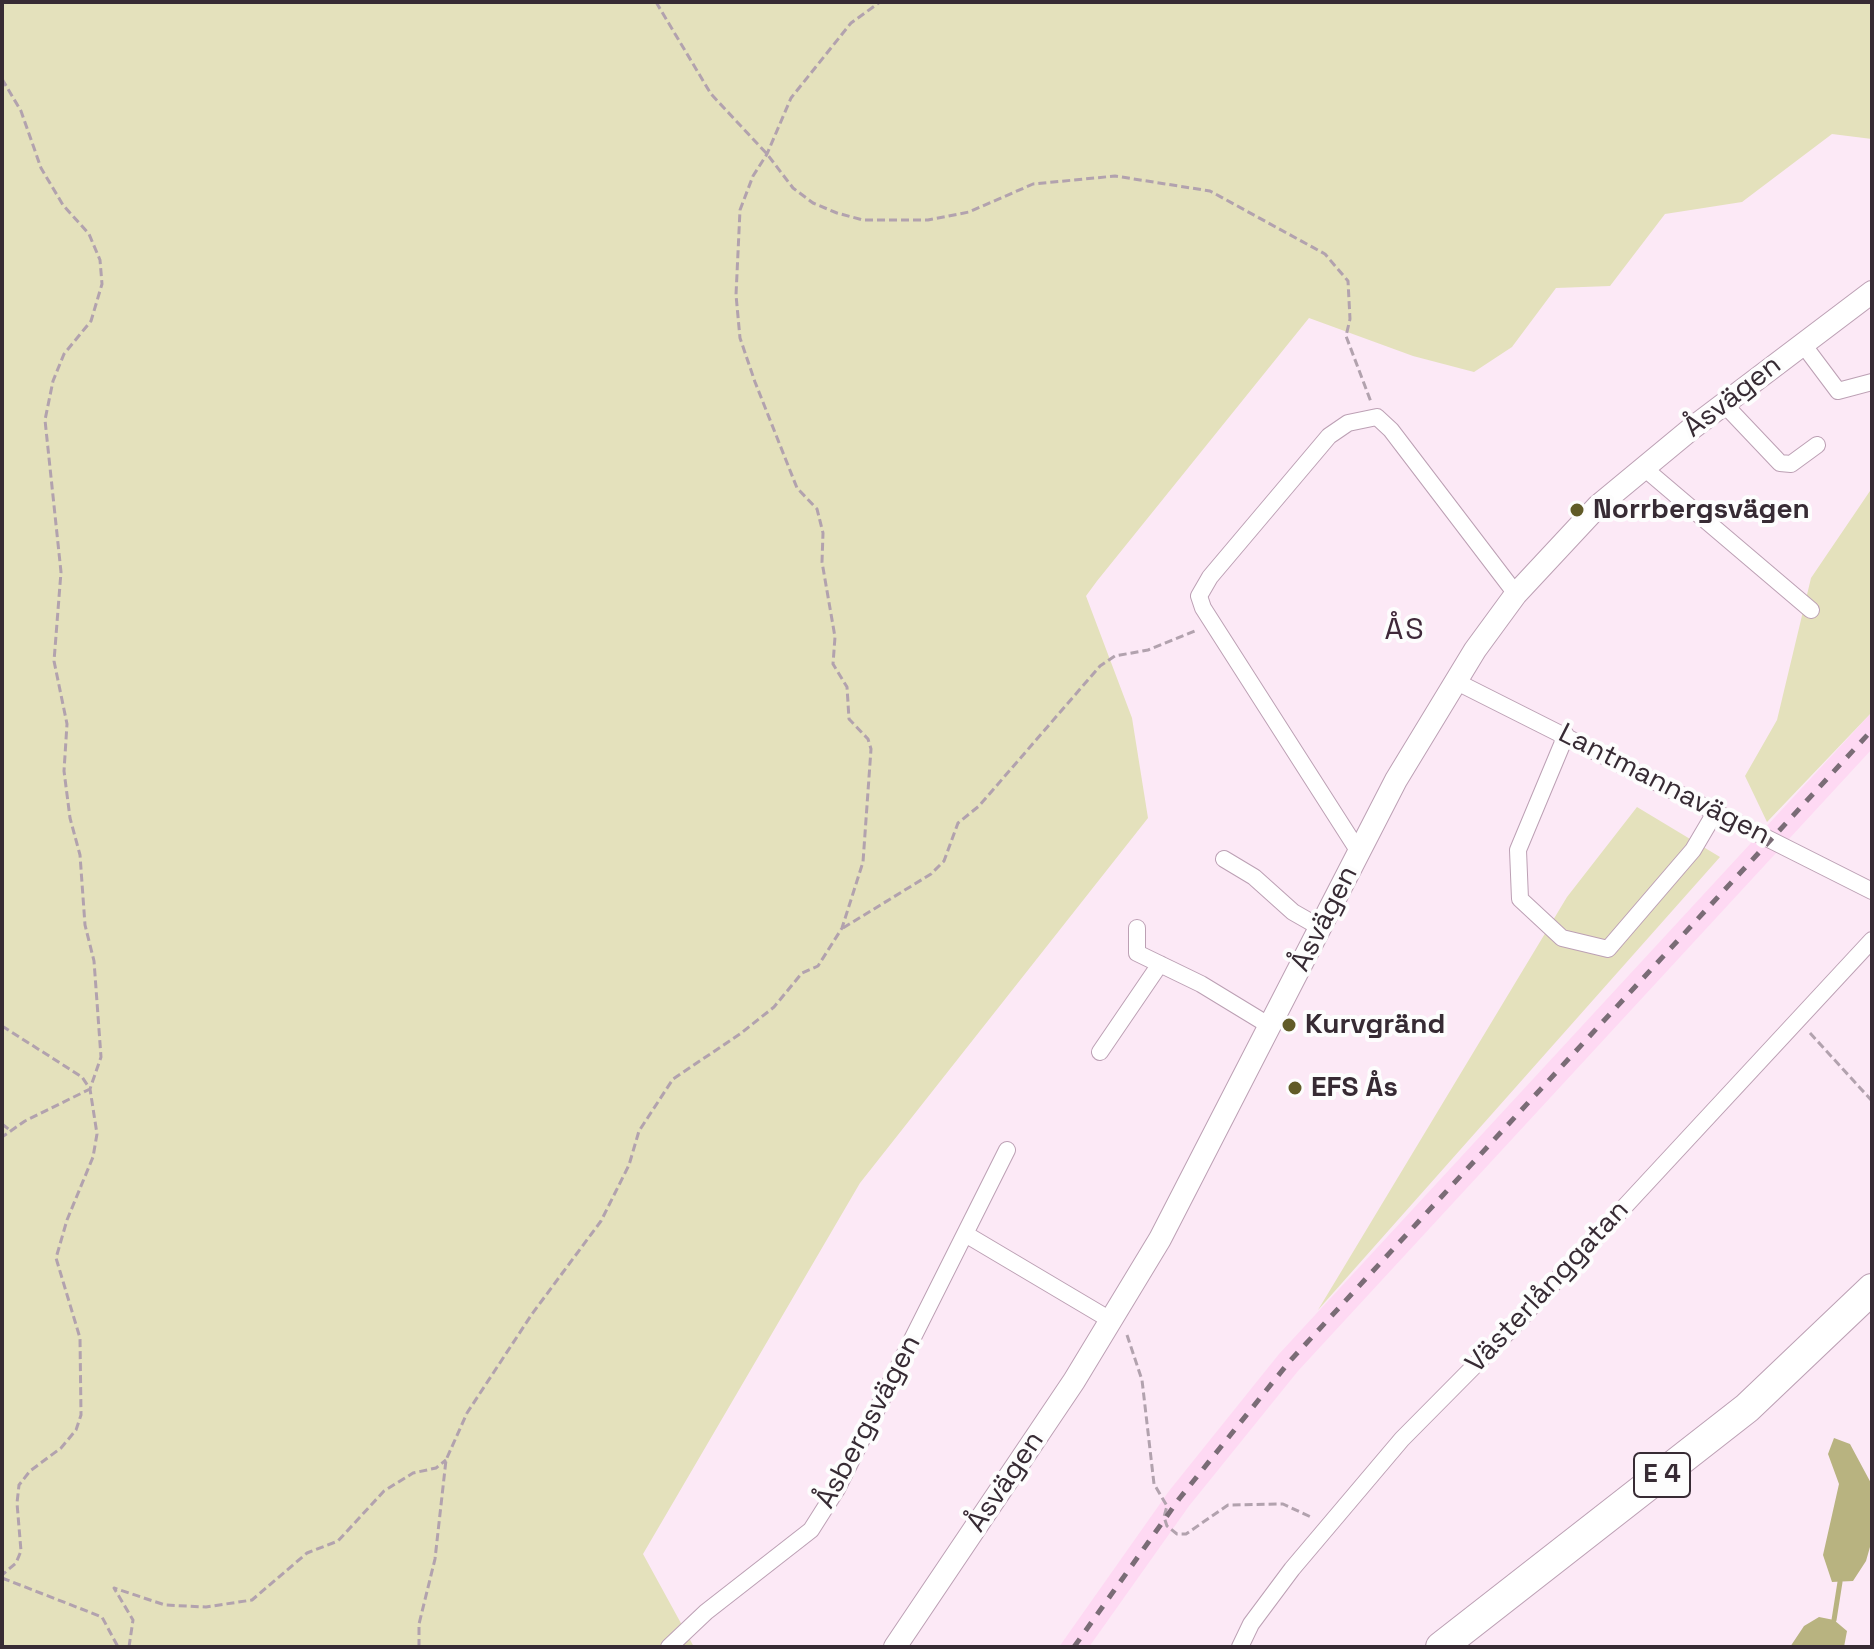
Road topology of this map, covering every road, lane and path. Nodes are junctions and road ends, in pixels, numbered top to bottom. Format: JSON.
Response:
{"nodes":[{"id":1,"x":656,"y":2,"type":"edge"},
{"id":2,"x":880,"y":2,"type":"edge"},
{"id":3,"x":2,"y":79,"type":"edge"},
{"id":4,"x":767,"y":154,"type":"junction"},
{"id":5,"x":1870,"y":297,"type":"edge"},
{"id":6,"x":1802,"y":343,"type":"junction"},
{"id":7,"x":1872,"y":382,"type":"edge"},
{"id":8,"x":1724,"y":404,"type":"junction"},
{"id":9,"x":1377,"y":417,"type":"junction"},
{"id":10,"x":1817,"y":445,"type":"dead end"},
{"id":11,"x":1644,"y":468,"type":"junction"},
{"id":12,"x":1516,"y":594,"type":"junction"},
{"id":13,"x":1811,"y":610,"type":"dead end"},
{"id":14,"x":1211,"y":623,"type":"junction"},
{"id":15,"x":1455,"y":681,"type":"junction"},
{"id":16,"x":1566,"y":735,"type":"junction"},
{"id":17,"x":1716,"y":811,"type":"junction"},
{"id":18,"x":1359,"y":852,"type":"junction"},
{"id":19,"x":1224,"y":859,"type":"dead end"},
{"id":20,"x":1872,"y":891,"type":"edge"},
{"id":21,"x":842,"y":928,"type":"junction"},
{"id":22,"x":1137,"y":928,"type":"dead end"},
{"id":23,"x":1321,"y":928,"type":"junction"},
{"id":24,"x":1872,"y":940,"type":"edge"},
{"id":25,"x":1160,"y":964,"type":"junction"},
{"id":26,"x":1798,"y":1022,"type":"junction"},
{"id":27,"x":2,"y":1026,"type":"edge"},
{"id":28,"x":1270,"y":1026,"type":"junction"},
{"id":29,"x":1100,"y":1052,"type":"dead end"},
{"id":30,"x":90,"y":1089,"type":"junction"},
{"id":31,"x":1872,"y":1101,"type":"edge"},
{"id":32,"x":2,"y":1124,"type":"edge"},
{"id":33,"x":11,"y":1131,"type":"junction"},
{"id":34,"x":2,"y":1137,"type":"edge"},
{"id":35,"x":1007,"y":1150,"type":"dead end"},
{"id":36,"x":967,"y":1235,"type":"junction"},
{"id":37,"x":1872,"y":1289,"type":"edge"},
{"id":38,"x":1872,"y":1308,"type":"edge"},
{"id":39,"x":1112,"y":1321,"type":"junction"},
{"id":40,"x":446,"y":1460,"type":"junction"},
{"id":41,"x":1327,"y":1525,"type":"junction"},
{"id":42,"x":2,"y":1577,"type":"edge"},
{"id":43,"x":118,"y":1647,"type":"edge"},
{"id":44,"x":129,"y":1647,"type":"edge"},
{"id":45,"x":419,"y":1647,"type":"edge"},
{"id":46,"x":669,"y":1647,"type":"edge"},
{"id":47,"x":895,"y":1647,"type":"edge"},
{"id":48,"x":1240,"y":1647,"type":"edge"},
{"id":49,"x":1441,"y":1647,"type":"edge"},
{"id":50,"x":1470,"y":1647,"type":"edge"}],
"edges":[{"from":1,"to":4,"type":"path"},
{"from":2,"to":4,"type":"path"},
{"from":3,"to":30,"type":"path"},
{"from":4,"to":9,"type":"path"},
{"from":4,"to":21,"type":"path"},
{"from":5,"to":6,"type":"street","name":"Åsvägen"},
{"from":6,"to":7,"type":"street"},
{"from":6,"to":8,"type":"street","name":"Åsvägen"},
{"from":8,"to":10,"type":"street"},
{"from":8,"to":11,"type":"street","name":"Åsvägen"},
{"from":9,"to":12,"type":"street"},
{"from":9,"to":14,"type":"street"},
{"from":11,"to":12,"type":"street","name":"Åsvägen"},
{"from":11,"to":13,"type":"street"},
{"from":12,"to":15,"type":"street","name":"Åsvägen"},
{"from":14,"to":18,"type":"street"},
{"from":14,"to":21,"type":"path"},
{"from":15,"to":16,"type":"street","name":"Lantmannavägen"},
{"from":15,"to":18,"type":"street","name":"Åsvägen"},
{"from":16,"to":17,"type":"street","name":"Lantmannavägen"},
{"from":16,"to":17,"type":"street"},
{"from":17,"to":20,"type":"street","name":"Lantmannavägen"},
{"from":18,"to":23,"type":"street","name":"Åsvägen"},
{"from":19,"to":23,"type":"street"},
{"from":21,"to":40,"type":"path"},
{"from":22,"to":25,"type":"street"},
{"from":23,"to":28,"type":"street","name":"Åsvägen"},
{"from":24,"to":26,"type":"street","name":"Västerlånggatan"},
{"from":25,"to":28,"type":"street"},
{"from":25,"to":29,"type":"street"},
{"from":26,"to":31,"type":"path"},
{"from":26,"to":41,"type":"street","name":"Västerlånggatan"},
{"from":27,"to":30,"type":"path"},
{"from":28,"to":39,"type":"street","name":"Åsvägen"},
{"from":30,"to":33,"type":"path"},
{"from":30,"to":42,"type":"path"},
{"from":32,"to":33,"type":"path"},
{"from":33,"to":34,"type":"path"},
{"from":35,"to":36,"type":"street","name":"Åsbergsvägen"},
{"from":36,"to":39,"type":"street"},
{"from":36,"to":46,"type":"street","name":"Åsbergsvägen"},
{"from":37,"to":49,"type":"highway","number":"E 4"},
{"from":38,"to":50,"type":"highway","number":"E 4"},
{"from":39,"to":41,"type":"path"},
{"from":39,"to":47,"type":"street","name":"Åsvägen"},
{"from":40,"to":44,"type":"path"},
{"from":40,"to":45,"type":"path"},
{"from":41,"to":48,"type":"street","name":"Västerlånggatan"},
{"from":42,"to":43,"type":"path"}]}
